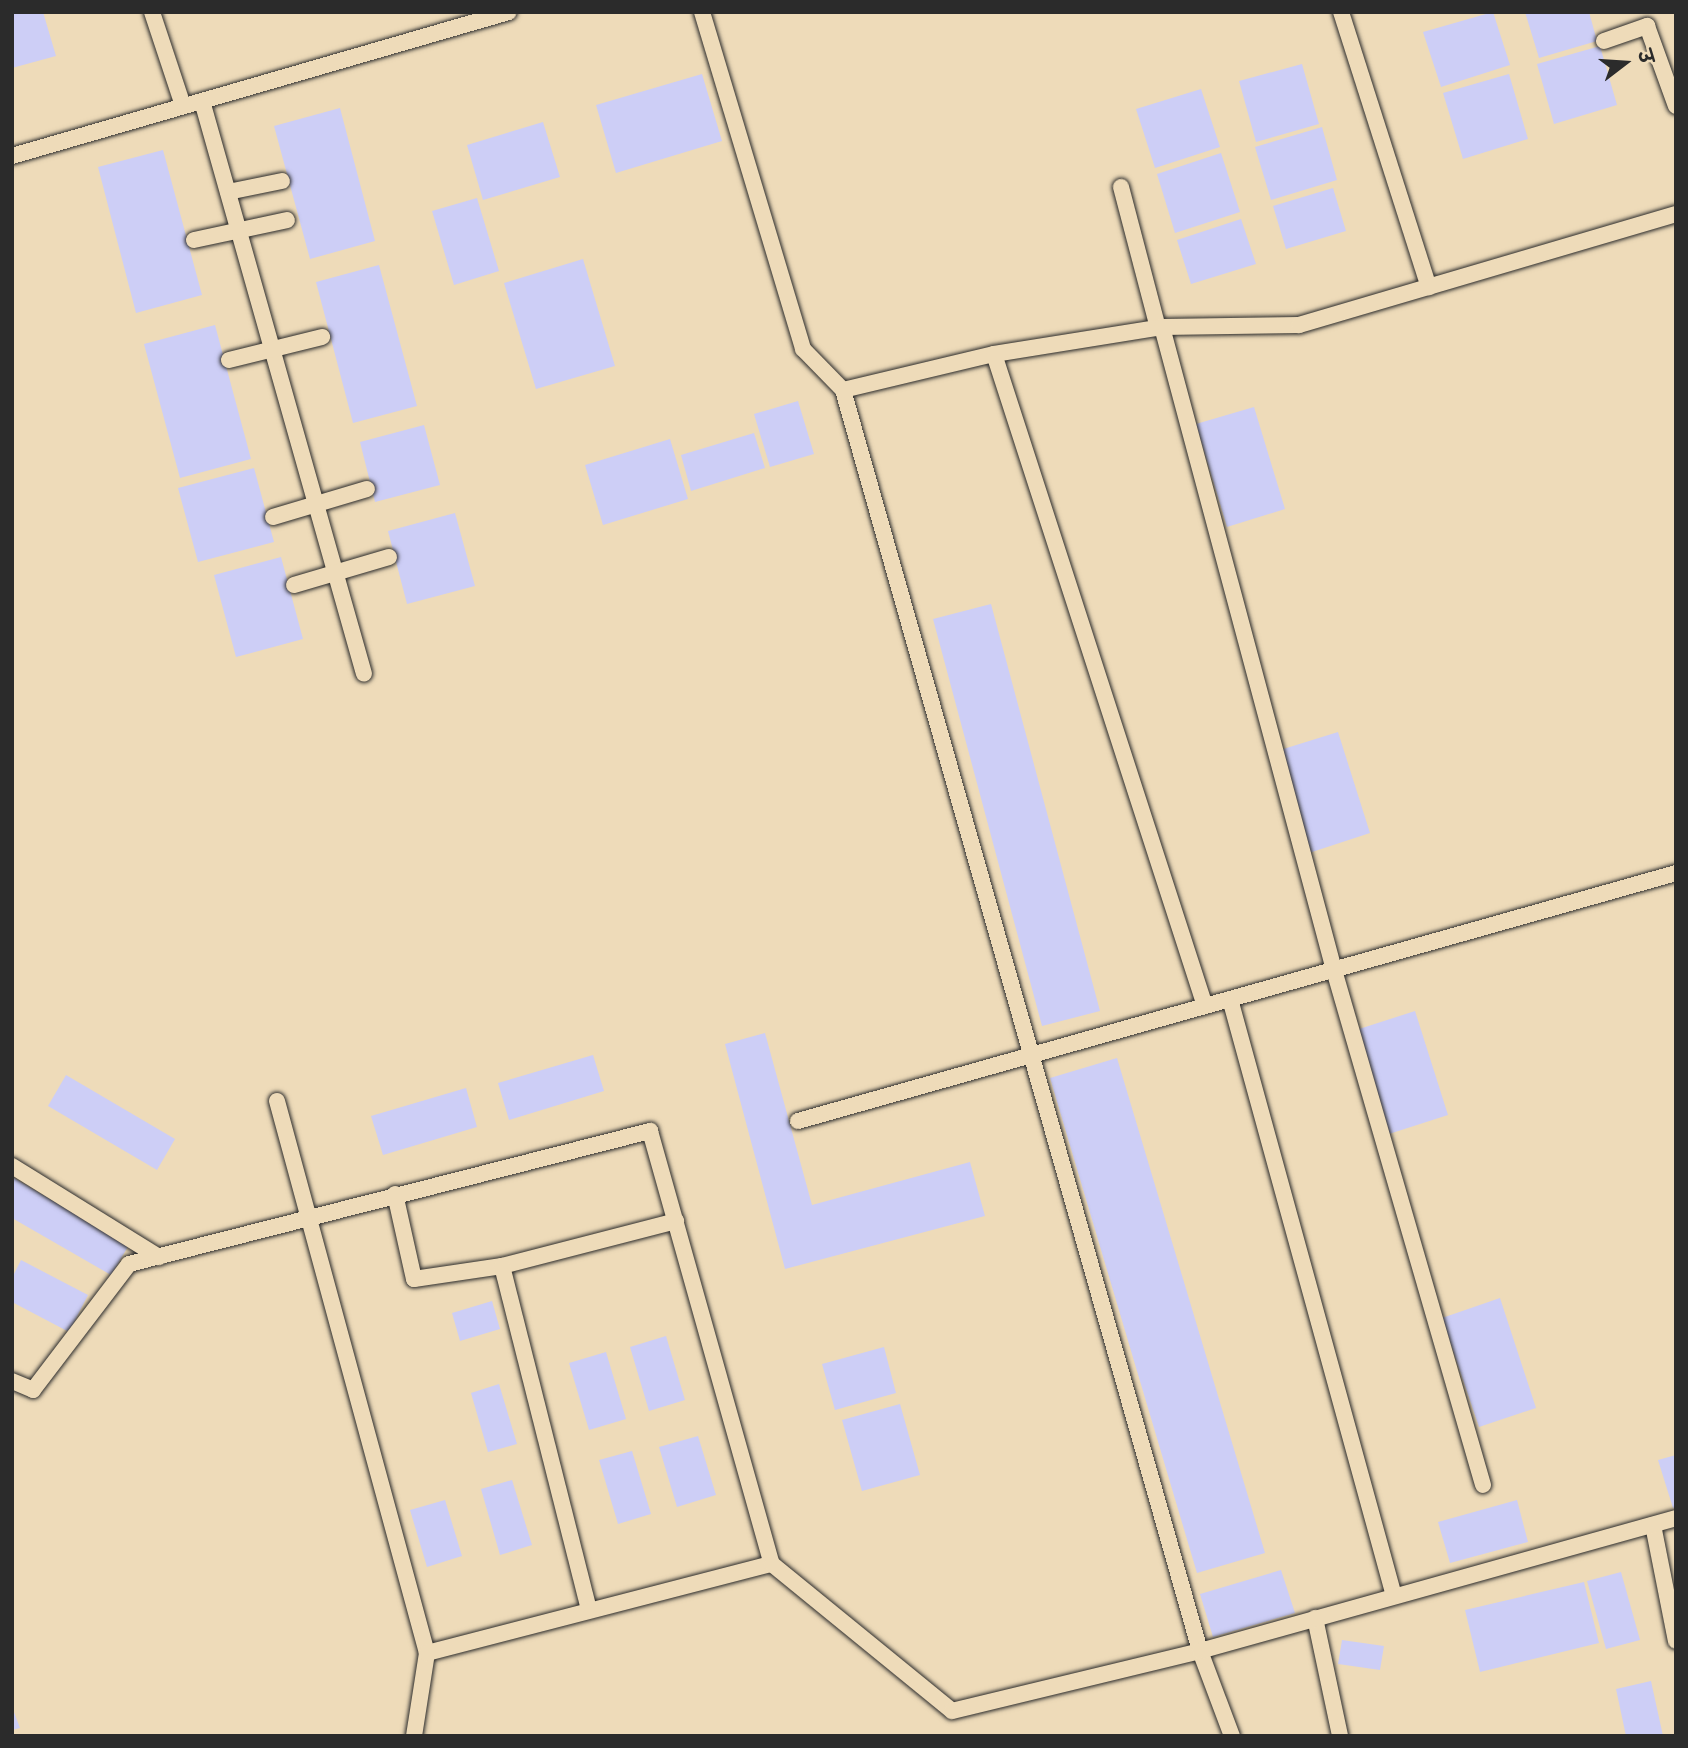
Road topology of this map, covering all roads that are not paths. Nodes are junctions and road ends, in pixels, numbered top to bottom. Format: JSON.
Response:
{"nodes":[{"id":1,"x":152,"y":12,"type":"edge"},
{"id":2,"x":509,"y":12,"type":"edge"},
{"id":3,"x":702,"y":12,"type":"edge"},
{"id":4,"x":1341,"y":12,"type":"edge"},
{"id":5,"x":1604,"y":41,"type":"dead end"},
{"id":6,"x":202,"y":101,"type":"junction"},
{"id":7,"x":183,"y":106,"type":"junction"},
{"id":8,"x":1676,"y":106,"type":"edge"},
{"id":9,"x":12,"y":156,"type":"edge"},
{"id":10,"x":282,"y":181,"type":"dead end"},
{"id":11,"x":1121,"y":187,"type":"dead end"},
{"id":12,"x":228,"y":192,"type":"junction"},
{"id":13,"x":1676,"y":214,"type":"edge"},
{"id":14,"x":287,"y":220,"type":"dead end"},
{"id":15,"x":239,"y":230,"type":"junction"},
{"id":16,"x":194,"y":240,"type":"dead end"},
{"id":17,"x":1429,"y":287,"type":"junction"},
{"id":18,"x":1160,"y":328,"type":"junction"},
{"id":19,"x":322,"y":337,"type":"dead end"},
{"id":20,"x":272,"y":349,"type":"junction"},
{"id":21,"x":994,"y":354,"type":"junction"},
{"id":22,"x":229,"y":360,"type":"dead end"},
{"id":23,"x":843,"y":390,"type":"junction"},
{"id":24,"x":367,"y":489,"type":"dead end"},
{"id":25,"x":316,"y":505,"type":"junction"},
{"id":26,"x":273,"y":517,"type":"dead end"},
{"id":27,"x":389,"y":557,"type":"dead end"},
{"id":28,"x":336,"y":574,"type":"junction"},
{"id":29,"x":293,"y":585,"type":"dead end"},
{"id":30,"x":364,"y":674,"type":"dead end"},
{"id":31,"x":1676,"y":873,"type":"edge"},
{"id":32,"x":1334,"y":970,"type":"junction"},
{"id":33,"x":1230,"y":999,"type":"junction"},
{"id":34,"x":1205,"y":1006,"type":"junction"},
{"id":35,"x":1033,"y":1056,"type":"junction"},
{"id":36,"x":277,"y":1101,"type":"dead end"},
{"id":37,"x":799,"y":1121,"type":"dead end"},
{"id":38,"x":12,"y":1166,"type":"edge"},
{"id":39,"x":395,"y":1195,"type":"junction"},
{"id":40,"x":310,"y":1215,"type":"junction"},
{"id":41,"x":676,"y":1221,"type":"junction"},
{"id":42,"x":159,"y":1257,"type":"junction"},
{"id":43,"x":502,"y":1266,"type":"junction"},
{"id":44,"x":12,"y":1381,"type":"edge"},
{"id":45,"x":1483,"y":1485,"type":"dead end"},
{"id":46,"x":1676,"y":1518,"type":"edge"},
{"id":47,"x":1653,"y":1525,"type":"junction"},
{"id":48,"x":772,"y":1564,"type":"junction"},
{"id":49,"x":1394,"y":1596,"type":"junction"},
{"id":50,"x":589,"y":1610,"type":"junction"},
{"id":51,"x":1315,"y":1618,"type":"junction"},
{"id":52,"x":1676,"y":1641,"type":"edge"},
{"id":53,"x":1200,"y":1651,"type":"junction"},
{"id":54,"x":428,"y":1653,"type":"junction"},
{"id":55,"x":414,"y":1736,"type":"edge"},
{"id":56,"x":1232,"y":1736,"type":"edge"},
{"id":57,"x":1340,"y":1736,"type":"edge"}],
"edges":[{"from":1,"to":7,"type":"lane"},
{"from":2,"to":6,"type":"lane"},
{"from":3,"to":23,"type":"lane"},
{"from":4,"to":17,"type":"lane"},
{"from":5,"to":8,"type":"lane"},
{"from":6,"to":7,"type":"lane"},
{"from":6,"to":12,"type":"lane"},
{"from":7,"to":9,"type":"lane"},
{"from":10,"to":12,"type":"lane"},
{"from":11,"to":18,"type":"lane"},
{"from":12,"to":15,"type":"lane"},
{"from":13,"to":17,"type":"lane"},
{"from":14,"to":15,"type":"lane"},
{"from":15,"to":16,"type":"lane"},
{"from":15,"to":20,"type":"lane"},
{"from":17,"to":18,"type":"lane"},
{"from":18,"to":21,"type":"lane"},
{"from":18,"to":32,"type":"lane"},
{"from":19,"to":20,"type":"lane"},
{"from":20,"to":22,"type":"lane"},
{"from":20,"to":25,"type":"lane"},
{"from":21,"to":23,"type":"lane"},
{"from":21,"to":34,"type":"lane"},
{"from":23,"to":35,"type":"lane"},
{"from":24,"to":25,"type":"lane"},
{"from":25,"to":26,"type":"lane"},
{"from":25,"to":28,"type":"lane"},
{"from":27,"to":28,"type":"lane"},
{"from":28,"to":29,"type":"lane"},
{"from":28,"to":30,"type":"lane"},
{"from":31,"to":32,"type":"lane"},
{"from":32,"to":33,"type":"lane"},
{"from":32,"to":45,"type":"lane"},
{"from":33,"to":34,"type":"lane"},
{"from":33,"to":49,"type":"lane"},
{"from":34,"to":35,"type":"lane"},
{"from":35,"to":37,"type":"lane"},
{"from":35,"to":53,"type":"lane"},
{"from":36,"to":40,"type":"lane"},
{"from":38,"to":42,"type":"lane"},
{"from":39,"to":40,"type":"lane"},
{"from":39,"to":41,"type":"lane"},
{"from":39,"to":43,"type":"lane"},
{"from":40,"to":42,"type":"lane"},
{"from":40,"to":54,"type":"lane"},
{"from":41,"to":43,"type":"lane"},
{"from":41,"to":48,"type":"lane"},
{"from":42,"to":44,"type":"lane"},
{"from":43,"to":50,"type":"lane"},
{"from":46,"to":47,"type":"lane"},
{"from":47,"to":49,"type":"lane"},
{"from":47,"to":52,"type":"lane"},
{"from":48,"to":50,"type":"lane"},
{"from":48,"to":53,"type":"lane"},
{"from":49,"to":51,"type":"lane"},
{"from":50,"to":54,"type":"lane"},
{"from":51,"to":53,"type":"lane"},
{"from":51,"to":57,"type":"lane"},
{"from":53,"to":56,"type":"lane"},
{"from":54,"to":55,"type":"lane"}]}
